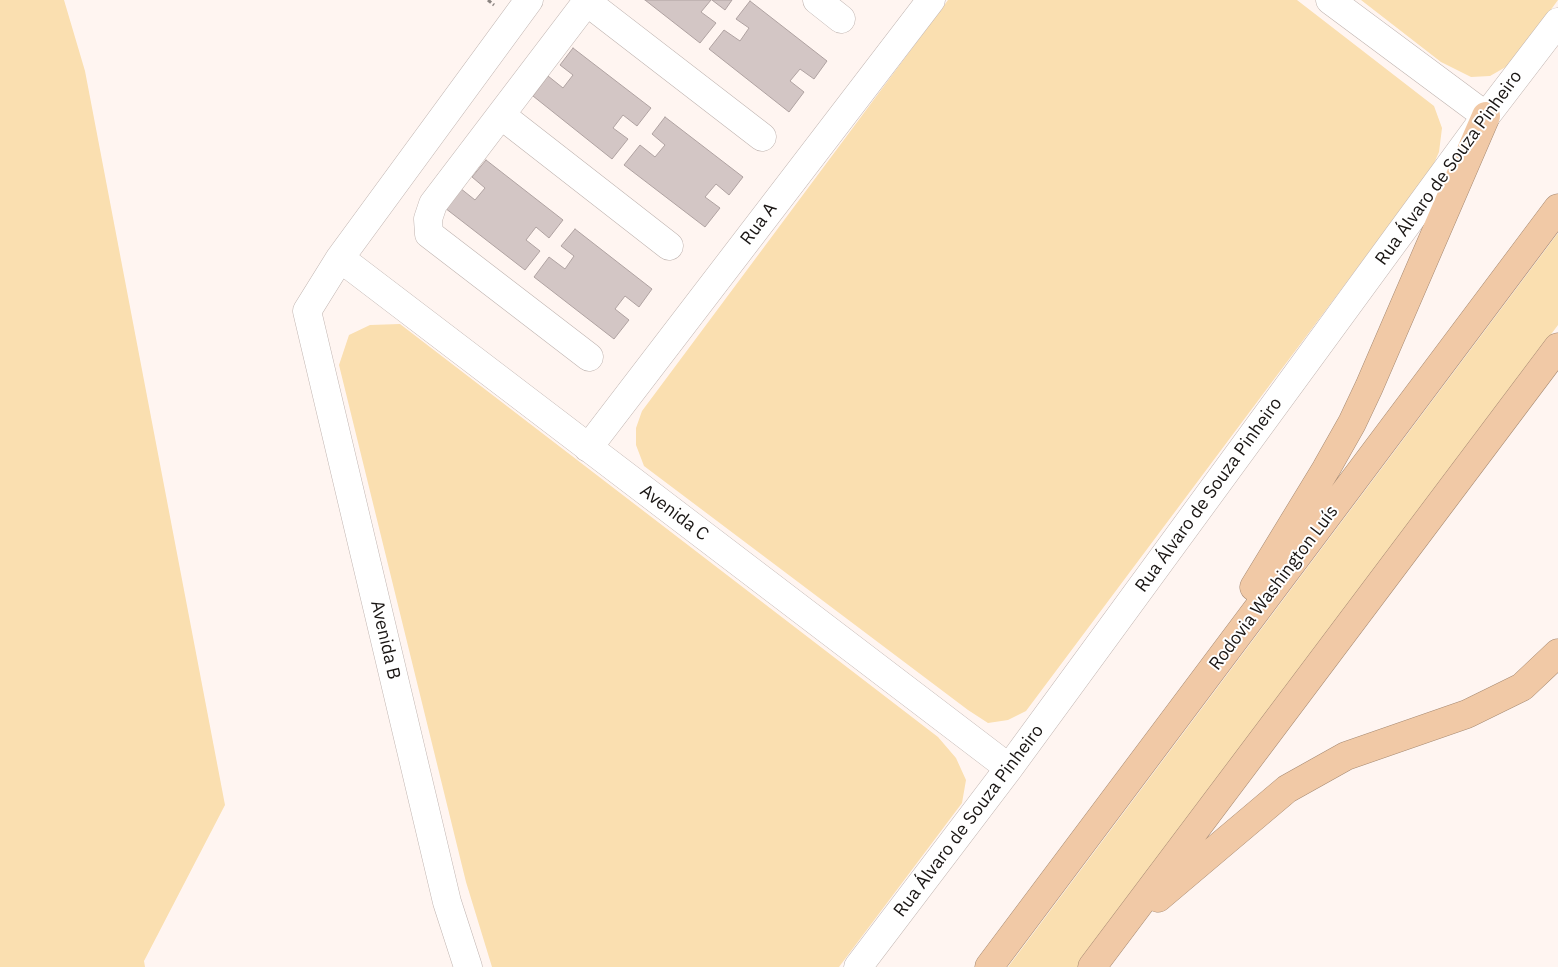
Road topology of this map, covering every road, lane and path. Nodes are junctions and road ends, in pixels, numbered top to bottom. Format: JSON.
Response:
{"nodes":[{"id":1,"x":529,"y":0,"type":"edge"},
{"id":2,"x":817,"y":0,"type":"edge"},
{"id":3,"x":930,"y":0,"type":"edge"},
{"id":4,"x":1330,"y":0,"type":"edge"},
{"id":5,"x":587,"y":1,"type":"edge"},
{"id":6,"x":841,"y":19,"type":"dead end"},
{"id":7,"x":1558,"y":22,"type":"edge"},
{"id":8,"x":501,"y":115,"type":"junction"},
{"id":9,"x":1486,"y":116,"type":"junction"},
{"id":10,"x":762,"y":137,"type":"dead end"},
{"id":11,"x":1558,"y":208,"type":"edge"},
{"id":12,"x":669,"y":246,"type":"dead end"},
{"id":13,"x":340,"y":258,"type":"junction"},
{"id":14,"x":1558,"y":347,"type":"edge"},
{"id":15,"x":589,"y":357,"type":"dead end"},
{"id":16,"x":588,"y":448,"type":"junction"},
{"id":17,"x":1558,"y":653,"type":"edge"},
{"id":18,"x":1160,"y":740,"type":"junction"},
{"id":19,"x":1009,"y":768,"type":"junction"},
{"id":20,"x":1120,"y":930,"type":"junction"},
{"id":21,"x":468,"y":967,"type":"edge"},
{"id":22,"x":858,"y":967,"type":"edge"},
{"id":23,"x":989,"y":967,"type":"edge"},
{"id":24,"x":1092,"y":967,"type":"edge"}],
"edges":[{"from":1,"to":13,"type":"street"},
{"from":2,"to":6,"type":"street"},
{"from":3,"to":16,"type":"street","name":"Rua A"},
{"from":4,"to":9,"type":"street"},
{"from":5,"to":8,"type":"street"},
{"from":5,"to":10,"type":"street"},
{"from":7,"to":9,"type":"street","name":"Rua Álvaro de Souza Pinheiro"},
{"from":8,"to":12,"type":"street"},
{"from":8,"to":15,"type":"street"},
{"from":9,"to":18,"type":"highway"},
{"from":9,"to":19,"type":"street","name":"Rua Álvaro de Souza Pinheiro"},
{"from":11,"to":18,"type":"highway","name":"Rodovia Washington Luís"},
{"from":13,"to":16,"type":"street","name":"Avenida C"},
{"from":13,"to":21,"type":"street","name":"Avenida B"},
{"from":14,"to":20,"type":"highway"},
{"from":16,"to":19,"type":"street","name":"Avenida C"},
{"from":17,"to":20,"type":"highway"},
{"from":18,"to":23,"type":"highway","name":"Rodovia Washington Luís"},
{"from":19,"to":22,"type":"street","name":"Rua Álvaro de Souza Pinheiro"},
{"from":20,"to":24,"type":"highway"}]}
